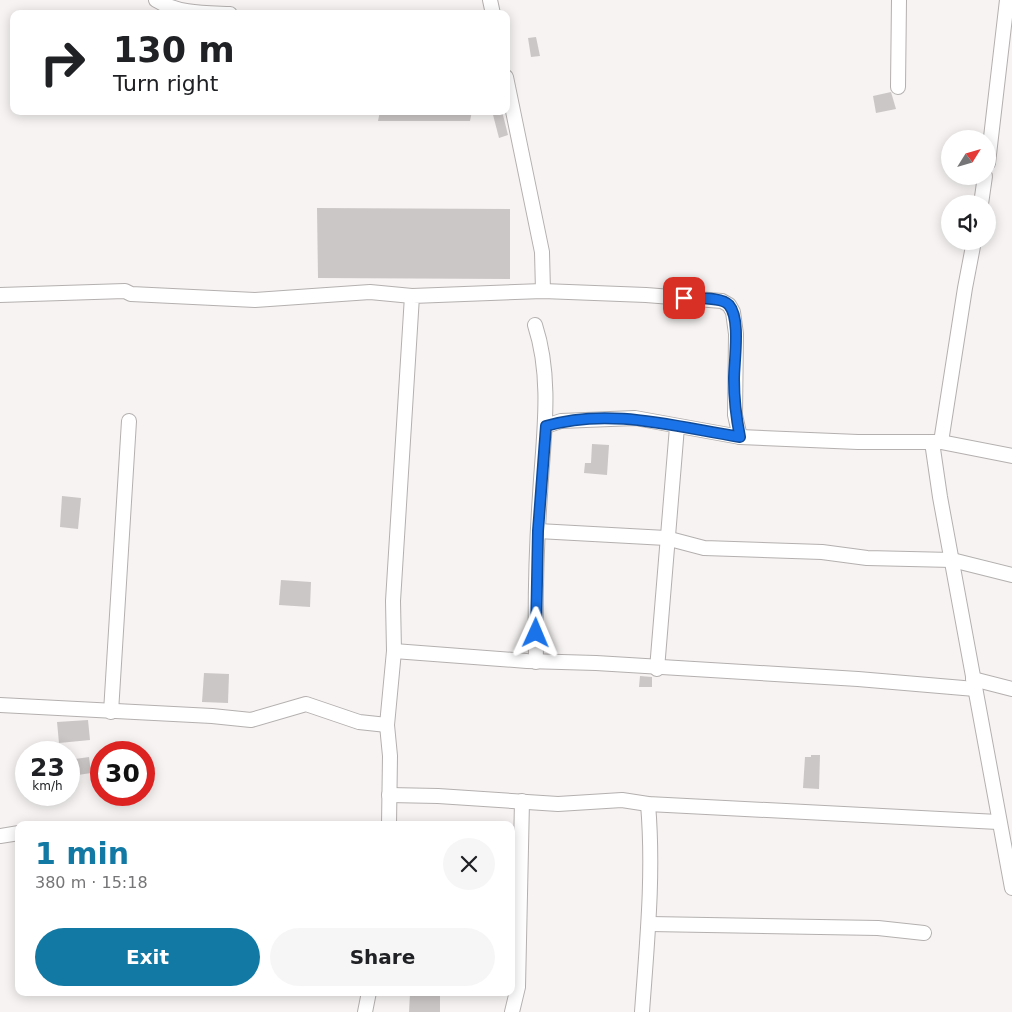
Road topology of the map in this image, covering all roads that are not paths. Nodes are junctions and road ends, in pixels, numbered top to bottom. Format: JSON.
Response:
{"nodes":[{"id":1,"x":156,"y":0,"type":"edge"},
{"id":2,"x":899,"y":0,"type":"edge"},
{"id":3,"x":1007,"y":0,"type":"edge"},
{"id":4,"x":178,"y":10,"type":"edge"},
{"id":5,"x":898,"y":87,"type":"dead end"},
{"id":6,"x":510,"y":96,"type":"edge"},
{"id":7,"x":992,"y":130,"type":"edge"},
{"id":8,"x":972,"y":250,"type":"edge"},
{"id":9,"x":544,"y":291,"type":"junction"},
{"id":10,"x":0,"y":295,"type":"edge"},
{"id":11,"x":412,"y":296,"type":"junction"},
{"id":12,"x":535,"y":326,"type":"dead end"},
{"id":13,"x":129,"y":420,"type":"dead end"},
{"id":14,"x":546,"y":426,"type":"junction"},
{"id":15,"x":678,"y":427,"type":"junction"},
{"id":16,"x":740,"y":437,"type":"junction"},
{"id":17,"x":937,"y":442,"type":"junction"},
{"id":18,"x":1012,"y":456,"type":"edge"},
{"id":19,"x":538,"y":531,"type":"junction"},
{"id":20,"x":666,"y":538,"type":"junction"},
{"id":21,"x":952,"y":560,"type":"junction"},
{"id":22,"x":1012,"y":575,"type":"edge"},
{"id":23,"x":394,"y":651,"type":"junction"},
{"id":24,"x":536,"y":662,"type":"junction"},
{"id":25,"x":657,"y":669,"type":"junction"},
{"id":26,"x":974,"y":684,"type":"junction"},
{"id":27,"x":1012,"y":689,"type":"edge"},
{"id":28,"x":0,"y":705,"type":"edge"},
{"id":29,"x":111,"y":712,"type":"junction"},
{"id":30,"x":387,"y":725,"type":"junction"},
{"id":31,"x":390,"y":796,"type":"junction"},
{"id":32,"x":522,"y":801,"type":"junction"},
{"id":33,"x":648,"y":804,"type":"junction"},
{"id":34,"x":389,"y":821,"type":"edge"},
{"id":35,"x":998,"y":822,"type":"junction"},
{"id":36,"x":15,"y":834,"type":"edge"},
{"id":37,"x":0,"y":836,"type":"edge"},
{"id":38,"x":1012,"y":888,"type":"edge"},
{"id":39,"x":650,"y":924,"type":"junction"},
{"id":40,"x":924,"y":933,"type":"dead end"},
{"id":41,"x":368,"y":996,"type":"edge"},
{"id":42,"x":365,"y":1012,"type":"edge"},
{"id":43,"x":512,"y":1012,"type":"edge"},
{"id":44,"x":642,"y":1012,"type":"edge"}],
"edges":[{"from":1,"to":4,"type":"street"},
{"from":2,"to":5,"type":"street"},
{"from":3,"to":7,"type":"street"},
{"from":6,"to":9,"type":"street"},
{"from":8,"to":17,"type":"street"},
{"from":9,"to":11,"type":"street"},
{"from":9,"to":16,"type":"street"},
{"from":10,"to":11,"type":"street"},
{"from":11,"to":23,"type":"street"},
{"from":12,"to":14,"type":"street"},
{"from":13,"to":29,"type":"street"},
{"from":14,"to":15,"type":"street"},
{"from":14,"to":19,"type":"street"},
{"from":15,"to":16,"type":"street"},
{"from":15,"to":20,"type":"street"},
{"from":16,"to":17,"type":"street"},
{"from":17,"to":18,"type":"street"},
{"from":17,"to":21,"type":"street"},
{"from":19,"to":20,"type":"street"},
{"from":19,"to":24,"type":"street"},
{"from":20,"to":21,"type":"street"},
{"from":20,"to":25,"type":"street"},
{"from":21,"to":22,"type":"street"},
{"from":21,"to":26,"type":"street"},
{"from":23,"to":24,"type":"street"},
{"from":23,"to":30,"type":"street"},
{"from":24,"to":25,"type":"street"},
{"from":25,"to":26,"type":"street"},
{"from":26,"to":27,"type":"street"},
{"from":26,"to":35,"type":"street"},
{"from":28,"to":29,"type":"street"},
{"from":29,"to":30,"type":"street"},
{"from":30,"to":31,"type":"street"},
{"from":31,"to":32,"type":"street"},
{"from":31,"to":34,"type":"street"},
{"from":32,"to":33,"type":"street"},
{"from":32,"to":43,"type":"street"},
{"from":33,"to":35,"type":"street"},
{"from":33,"to":39,"type":"street"},
{"from":35,"to":38,"type":"street"},
{"from":36,"to":37,"type":"street"},
{"from":39,"to":40,"type":"street"},
{"from":39,"to":44,"type":"street"},
{"from":41,"to":42,"type":"street"}]}
